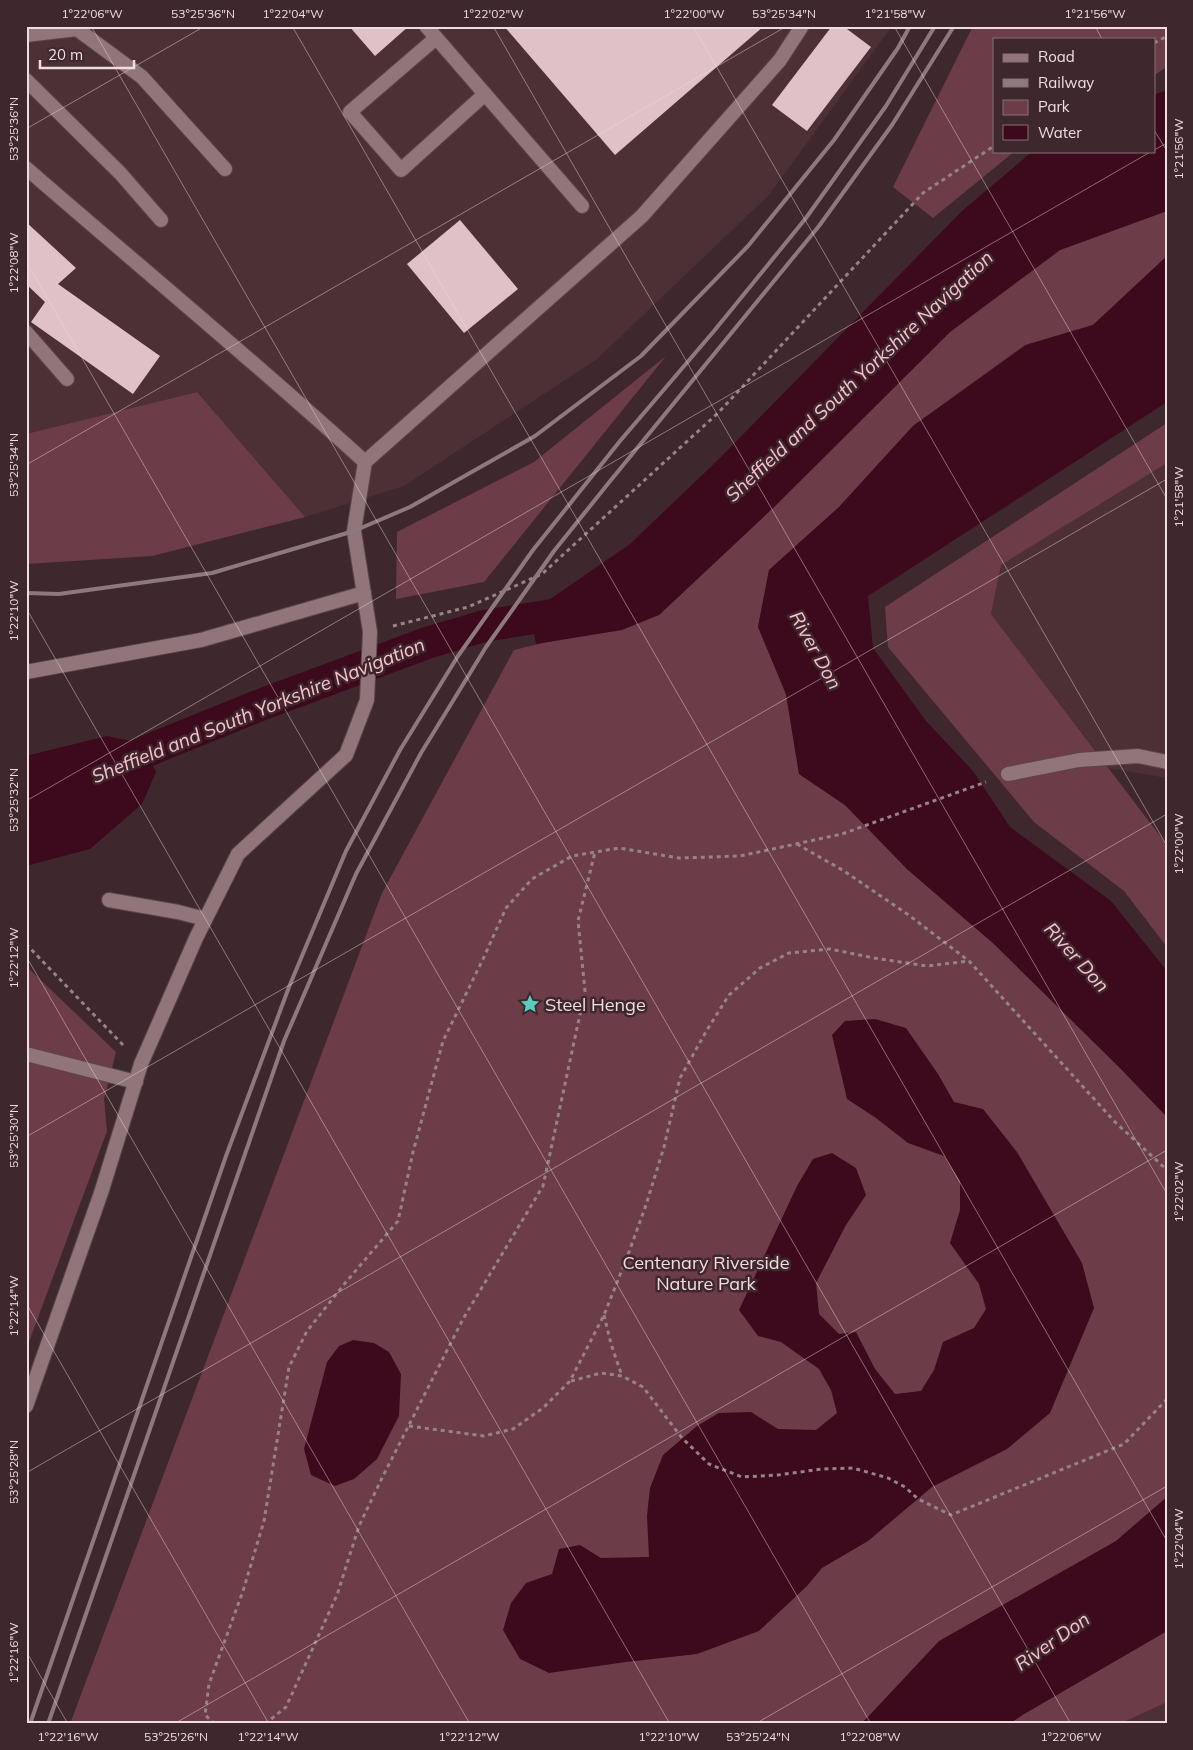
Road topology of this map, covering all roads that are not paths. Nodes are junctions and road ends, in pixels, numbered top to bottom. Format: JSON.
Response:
{"nodes":[{"id":1,"x":426,"y":26,"type":"edge"},
{"id":2,"x":802,"y":26,"type":"edge"},
{"id":3,"x":79,"y":28,"type":"edge"},
{"id":4,"x":26,"y":36,"type":"edge"},
{"id":5,"x":436,"y":38,"type":"junction"},
{"id":6,"x":26,"y":80,"type":"edge"},
{"id":7,"x":485,"y":94,"type":"junction"},
{"id":8,"x":26,"y":168,"type":"edge"},
{"id":9,"x":226,"y":169,"type":"dead end"},
{"id":10,"x":582,"y":206,"type":"dead end"},
{"id":11,"x":160,"y":220,"type":"dead end"},
{"id":12,"x":26,"y":332,"type":"edge"},
{"id":13,"x":67,"y":379,"type":"dead end"},
{"id":14,"x":364,"y":462,"type":"junction"},
{"id":15,"x":364,"y":593,"type":"junction"},
{"id":16,"x":26,"y":672,"type":"edge"},
{"id":17,"x":1167,"y":762,"type":"edge"},
{"id":18,"x":1008,"y":774,"type":"road end"},
{"id":19,"x":109,"y":900,"type":"dead end"},
{"id":20,"x":205,"y":919,"type":"junction"},
{"id":21,"x":26,"y":1054,"type":"edge"},
{"id":22,"x":136,"y":1082,"type":"junction"},
{"id":23,"x":26,"y":1406,"type":"edge"}],
"edges":[{"from":1,"to":5,"type":"street"},
{"from":2,"to":14,"type":"street"},
{"from":3,"to":4,"type":"street"},
{"from":3,"to":9,"type":"street"},
{"from":5,"to":7,"type":"street"},
{"from":5,"to":7,"type":"street"},
{"from":6,"to":11,"type":"street"},
{"from":7,"to":10,"type":"street"},
{"from":8,"to":14,"type":"street"},
{"from":12,"to":13,"type":"street"},
{"from":14,"to":15,"type":"street"},
{"from":15,"to":16,"type":"street"},
{"from":15,"to":20,"type":"street"},
{"from":17,"to":18,"type":"street"},
{"from":19,"to":20,"type":"street"},
{"from":20,"to":22,"type":"street"},
{"from":21,"to":22,"type":"street"},
{"from":22,"to":23,"type":"street"}]}
